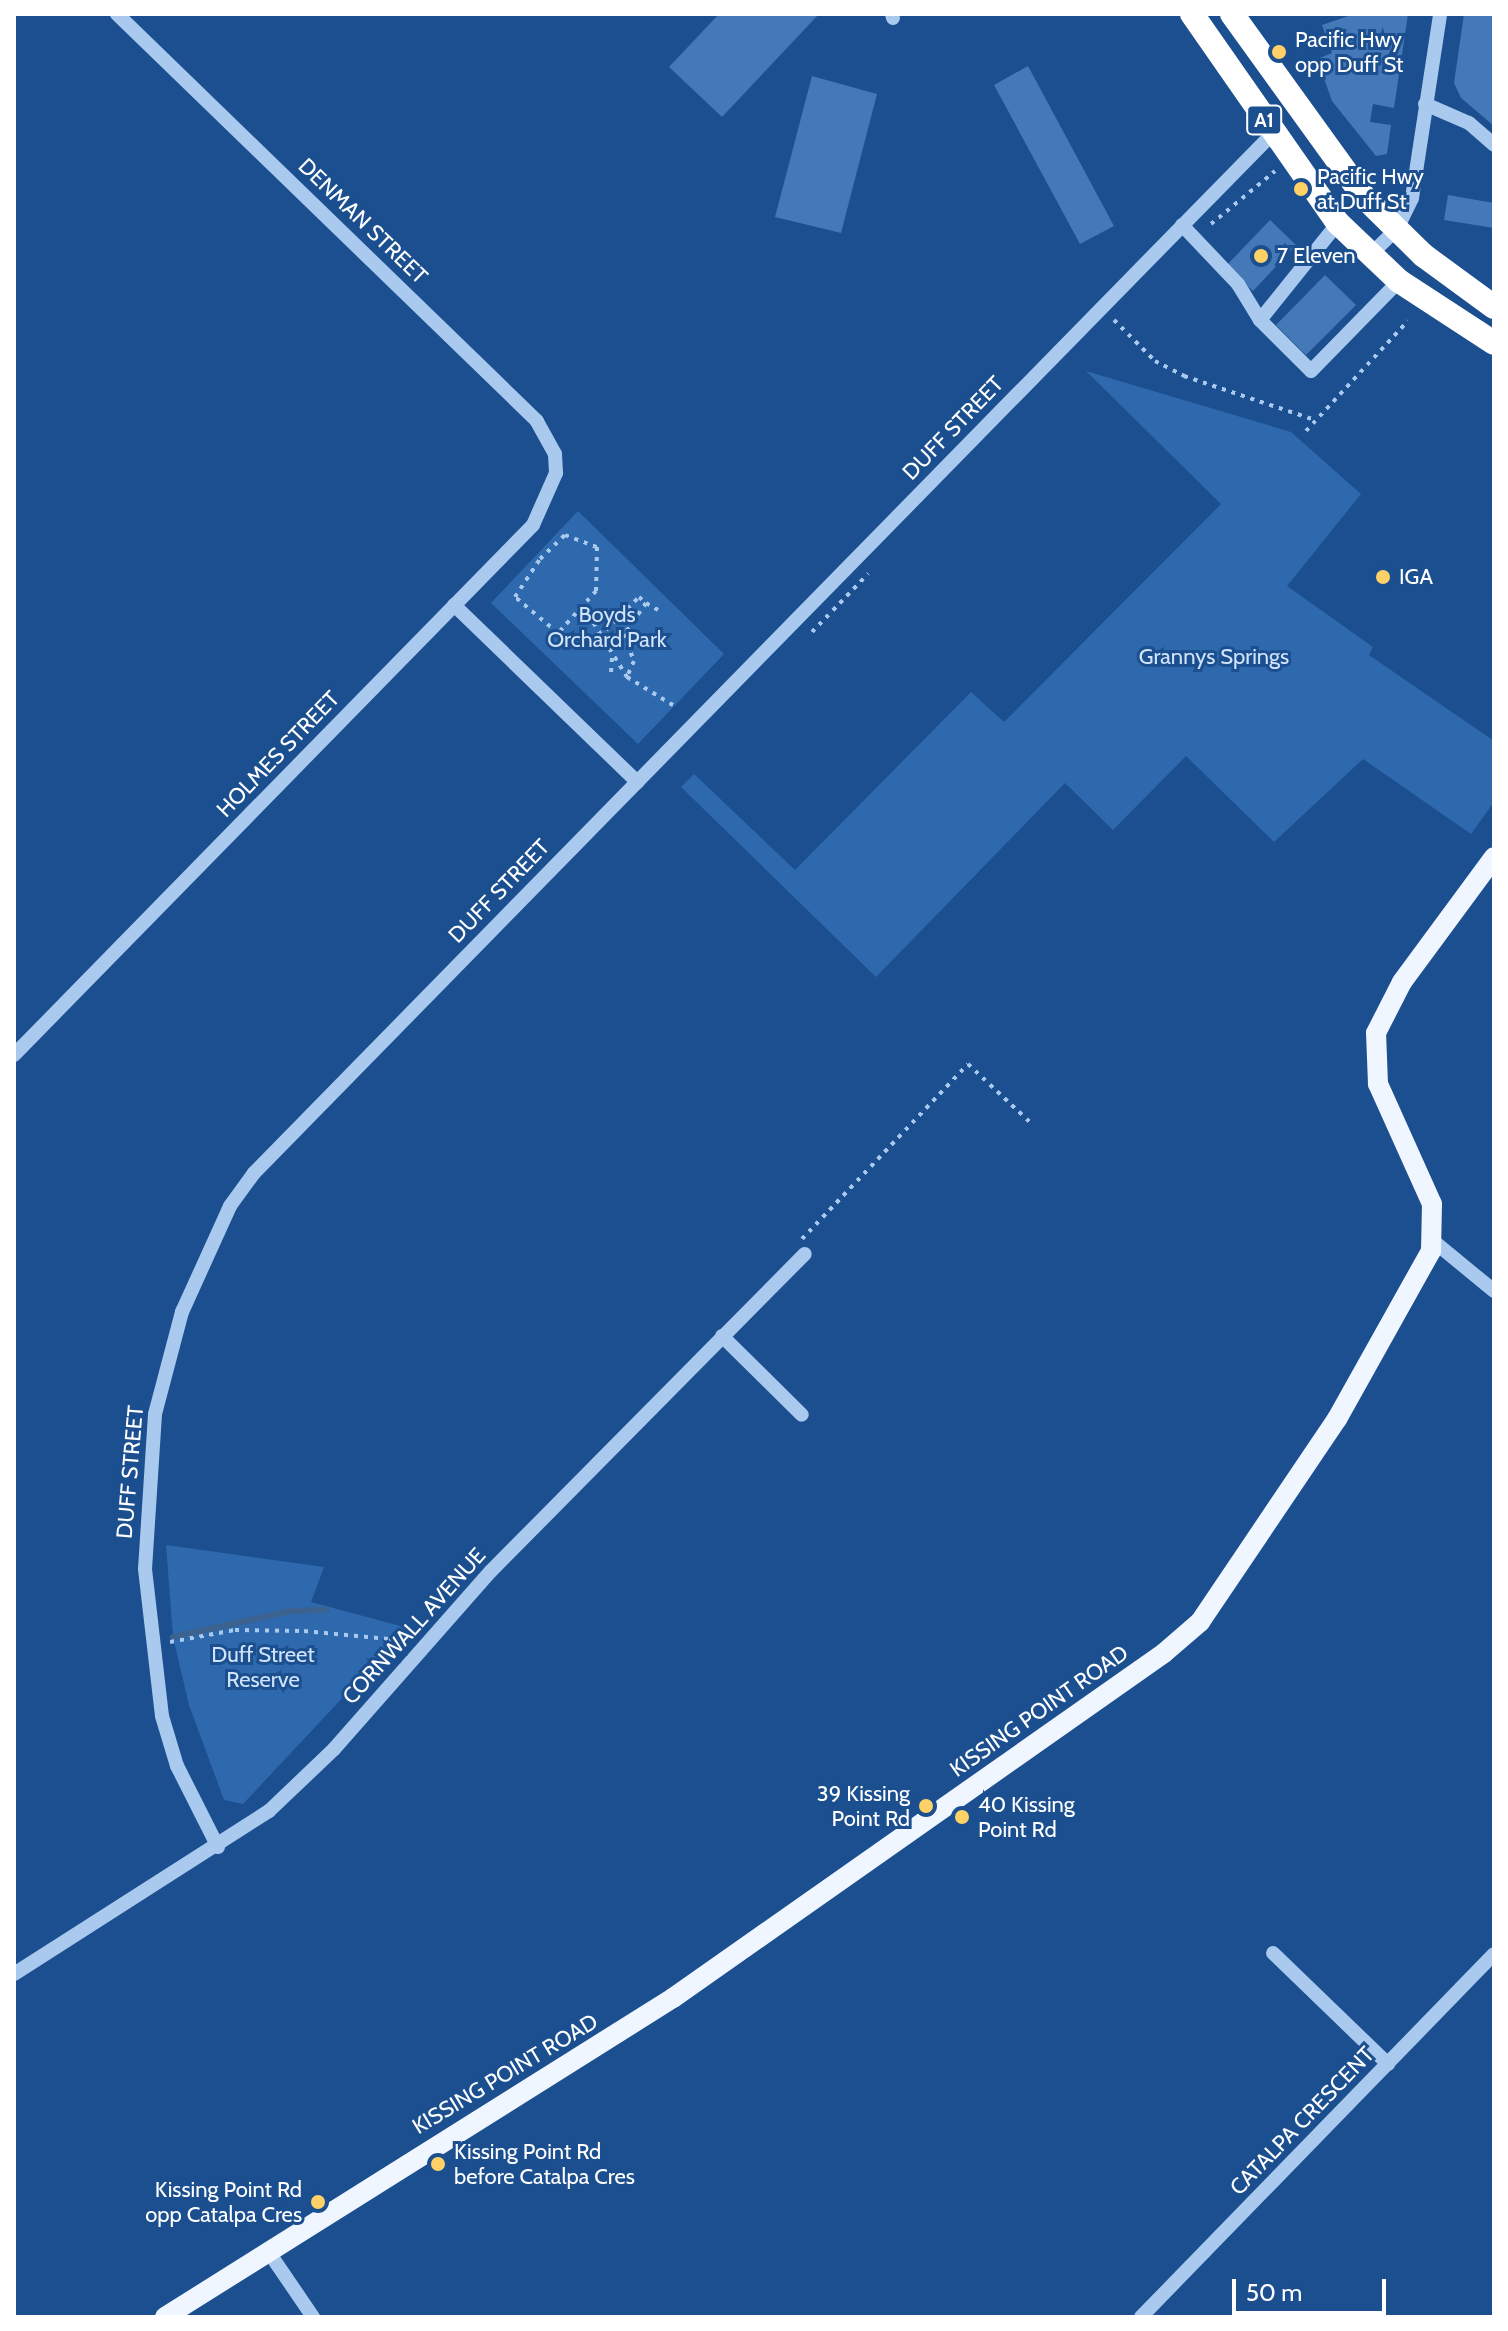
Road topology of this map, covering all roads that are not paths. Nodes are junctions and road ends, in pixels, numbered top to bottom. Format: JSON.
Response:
{"nodes":[{"id":1,"x":117,"y":14,"type":"edge"},
{"id":2,"x":1192,"y":14,"type":"edge"},
{"id":3,"x":1232,"y":14,"type":"edge"},
{"id":4,"x":1440,"y":14,"type":"edge"},
{"id":5,"x":1425,"y":104,"type":"junction"},
{"id":6,"x":1273,"y":133,"type":"junction"},
{"id":7,"x":1494,"y":145,"type":"edge"},
{"id":8,"x":1338,"y":223,"type":"junction"},
{"id":9,"x":1182,"y":225,"type":"junction"},
{"id":10,"x":1397,"y":229,"type":"junction"},
{"id":11,"x":1370,"y":255,"type":"junction"},
{"id":12,"x":1399,"y":281,"type":"junction"},
{"id":13,"x":1494,"y":307,"type":"edge"},
{"id":14,"x":1260,"y":320,"type":"junction"},
{"id":15,"x":1494,"y":343,"type":"edge"},
{"id":16,"x":556,"y":473,"type":"joint"},
{"id":17,"x":454,"y":605,"type":"junction"},
{"id":18,"x":637,"y":782,"type":"junction"},
{"id":19,"x":1494,"y":857,"type":"edge"},
{"id":20,"x":14,"y":1055,"type":"edge"},
{"id":21,"x":1432,"y":1240,"type":"junction"},
{"id":22,"x":805,"y":1254,"type":"road end"},
{"id":23,"x":1494,"y":1291,"type":"edge"},
{"id":24,"x":722,"y":1336,"type":"junction"},
{"id":25,"x":802,"y":1415,"type":"dead end"},
{"id":26,"x":218,"y":1847,"type":"junction"},
{"id":27,"x":1273,"y":1953,"type":"dead end"},
{"id":28,"x":1494,"y":1954,"type":"edge"},
{"id":29,"x":14,"y":1974,"type":"edge"},
{"id":30,"x":1388,"y":2064,"type":"junction"},
{"id":31,"x":268,"y":2251,"type":"junction"},
{"id":32,"x":165,"y":2317,"type":"edge"},
{"id":33,"x":313,"y":2317,"type":"edge"},
{"id":34,"x":1141,"y":2317,"type":"edge"}],
"edges":[{"from":1,"to":16,"type":"street","name":"DENMAN STREET"},
{"from":2,"to":6,"type":"highway","number":"A1"},
{"from":3,"to":10,"type":"highway","number":"A1"},
{"from":4,"to":5,"type":"street"},
{"from":5,"to":7,"type":"street"},
{"from":5,"to":10,"type":"street"},
{"from":6,"to":8,"type":"highway","number":"A1"},
{"from":6,"to":9,"type":"street","name":"DUFF STREET"},
{"from":8,"to":11,"type":"highway","number":"A1"},
{"from":8,"to":14,"type":"street"},
{"from":9,"to":14,"type":"street"},
{"from":9,"to":18,"type":"street","name":"DUFF STREET"},
{"from":10,"to":11,"type":"street"},
{"from":10,"to":13,"type":"highway","number":"A1"},
{"from":11,"to":12,"type":"highway","number":"A1"},
{"from":12,"to":14,"type":"street"},
{"from":12,"to":15,"type":"highway","number":"A1"},
{"from":16,"to":17,"type":"street","name":"HOLMES STREET"},
{"from":17,"to":18,"type":"street"},
{"from":17,"to":20,"type":"street","name":"HOLMES STREET"},
{"from":18,"to":26,"type":"street","name":"DUFF STREET"},
{"from":19,"to":21,"type":"main road","name":"KISSING POINT ROAD"},
{"from":21,"to":23,"type":"street"},
{"from":21,"to":31,"type":"main road","name":"KISSING POINT ROAD"},
{"from":22,"to":24,"type":"street","name":"CORNWALL AVENUE"},
{"from":24,"to":25,"type":"street"},
{"from":24,"to":26,"type":"street","name":"CORNWALL AVENUE"},
{"from":26,"to":29,"type":"street","name":"CORNWALL AVENUE"},
{"from":27,"to":30,"type":"street"},
{"from":28,"to":30,"type":"street","name":"CATALPA CRESCENT"},
{"from":30,"to":34,"type":"street","name":"CATALPA CRESCENT"},
{"from":31,"to":32,"type":"main road","name":"KISSING POINT ROAD"},
{"from":31,"to":33,"type":"street"}]}
